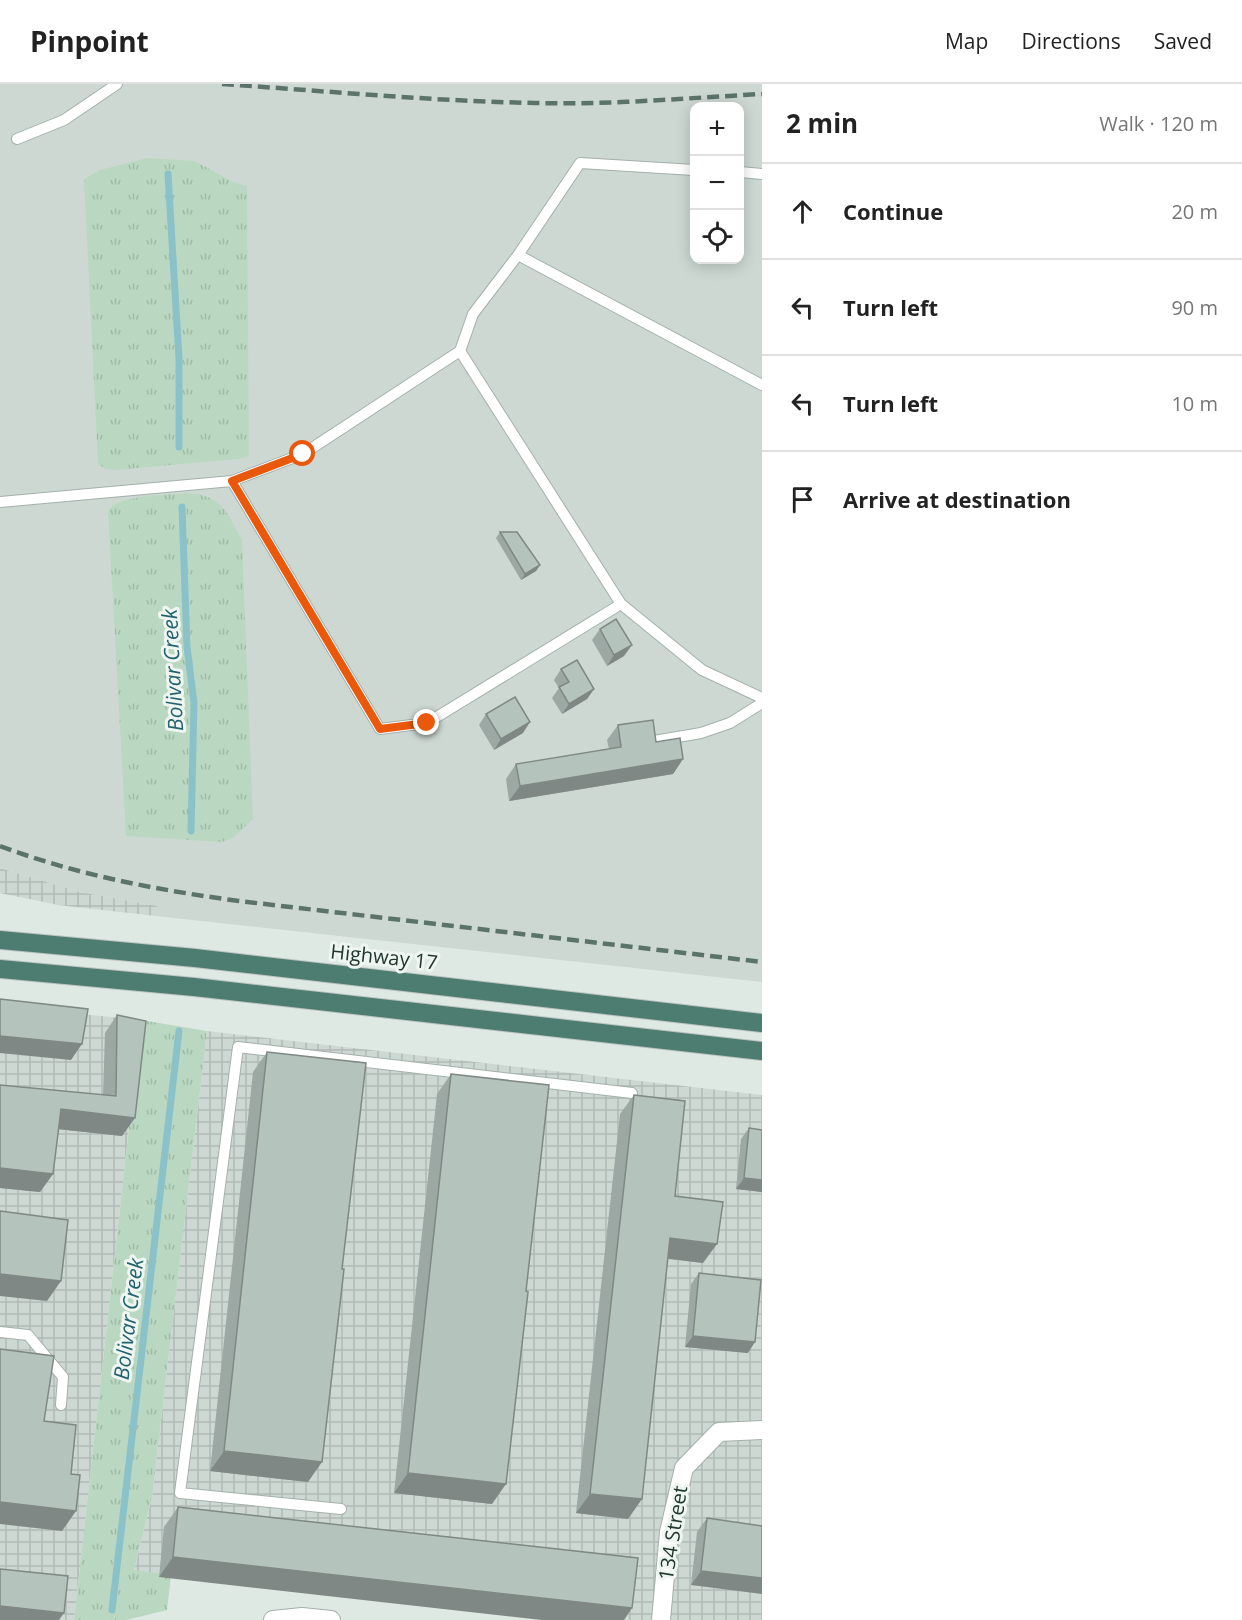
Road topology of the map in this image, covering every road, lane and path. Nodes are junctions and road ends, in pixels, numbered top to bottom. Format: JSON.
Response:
{"nodes":[{"id":1,"x":117,"y":84,"type":"edge"},
{"id":2,"x":17,"y":139,"type":"dead end"},
{"id":3,"x":690,"y":170,"type":"edge"},
{"id":4,"x":744,"y":172,"type":"edge"},
{"id":5,"x":762,"y":174,"type":"edge"},
{"id":6,"x":518,"y":255,"type":"junction"},
{"id":7,"x":460,"y":351,"type":"junction"},
{"id":8,"x":762,"y":385,"type":"edge"},
{"id":9,"x":232,"y":481,"type":"junction"},
{"id":10,"x":0,"y":502,"type":"edge"},
{"id":11,"x":621,"y":604,"type":"junction"},
{"id":12,"x":762,"y":701,"type":"edge"},
{"id":13,"x":654,"y":741,"type":"edge"},
{"id":14,"x":0,"y":940,"type":"edge"},
{"id":15,"x":0,"y":969,"type":"edge"},
{"id":16,"x":762,"y":1023,"type":"edge"},
{"id":17,"x":762,"y":1051,"type":"edge"},
{"id":18,"x":632,"y":1094,"type":"edge"},
{"id":19,"x":0,"y":1332,"type":"edge"},
{"id":20,"x":61,"y":1405,"type":"dead end"},
{"id":21,"x":762,"y":1430,"type":"edge"},
{"id":22,"x":341,"y":1509,"type":"dead end"},
{"id":23,"x":273,"y":1620,"type":"edge"},
{"id":24,"x":331,"y":1620,"type":"edge"},
{"id":25,"x":661,"y":1620,"type":"edge"}],
"edges":[{"from":1,"to":2,"type":"lane"},
{"from":3,"to":6,"type":"lane"},
{"from":4,"to":5,"type":"lane"},
{"from":6,"to":7,"type":"lane"},
{"from":6,"to":8,"type":"lane"},
{"from":7,"to":9,"type":"lane"},
{"from":7,"to":11,"type":"lane"},
{"from":9,"to":10,"type":"lane"},
{"from":9,"to":11,"type":"lane"},
{"from":11,"to":12,"type":"lane"},
{"from":12,"to":13,"type":"lane"},
{"from":14,"to":16,"type":"highway","name":"Highway 17"},
{"from":15,"to":17,"type":"highway"},
{"from":18,"to":22,"type":"lane"},
{"from":19,"to":20,"type":"lane"},
{"from":21,"to":25,"type":"street","name":"134 Street"},
{"from":23,"to":24,"type":"street"}]}
